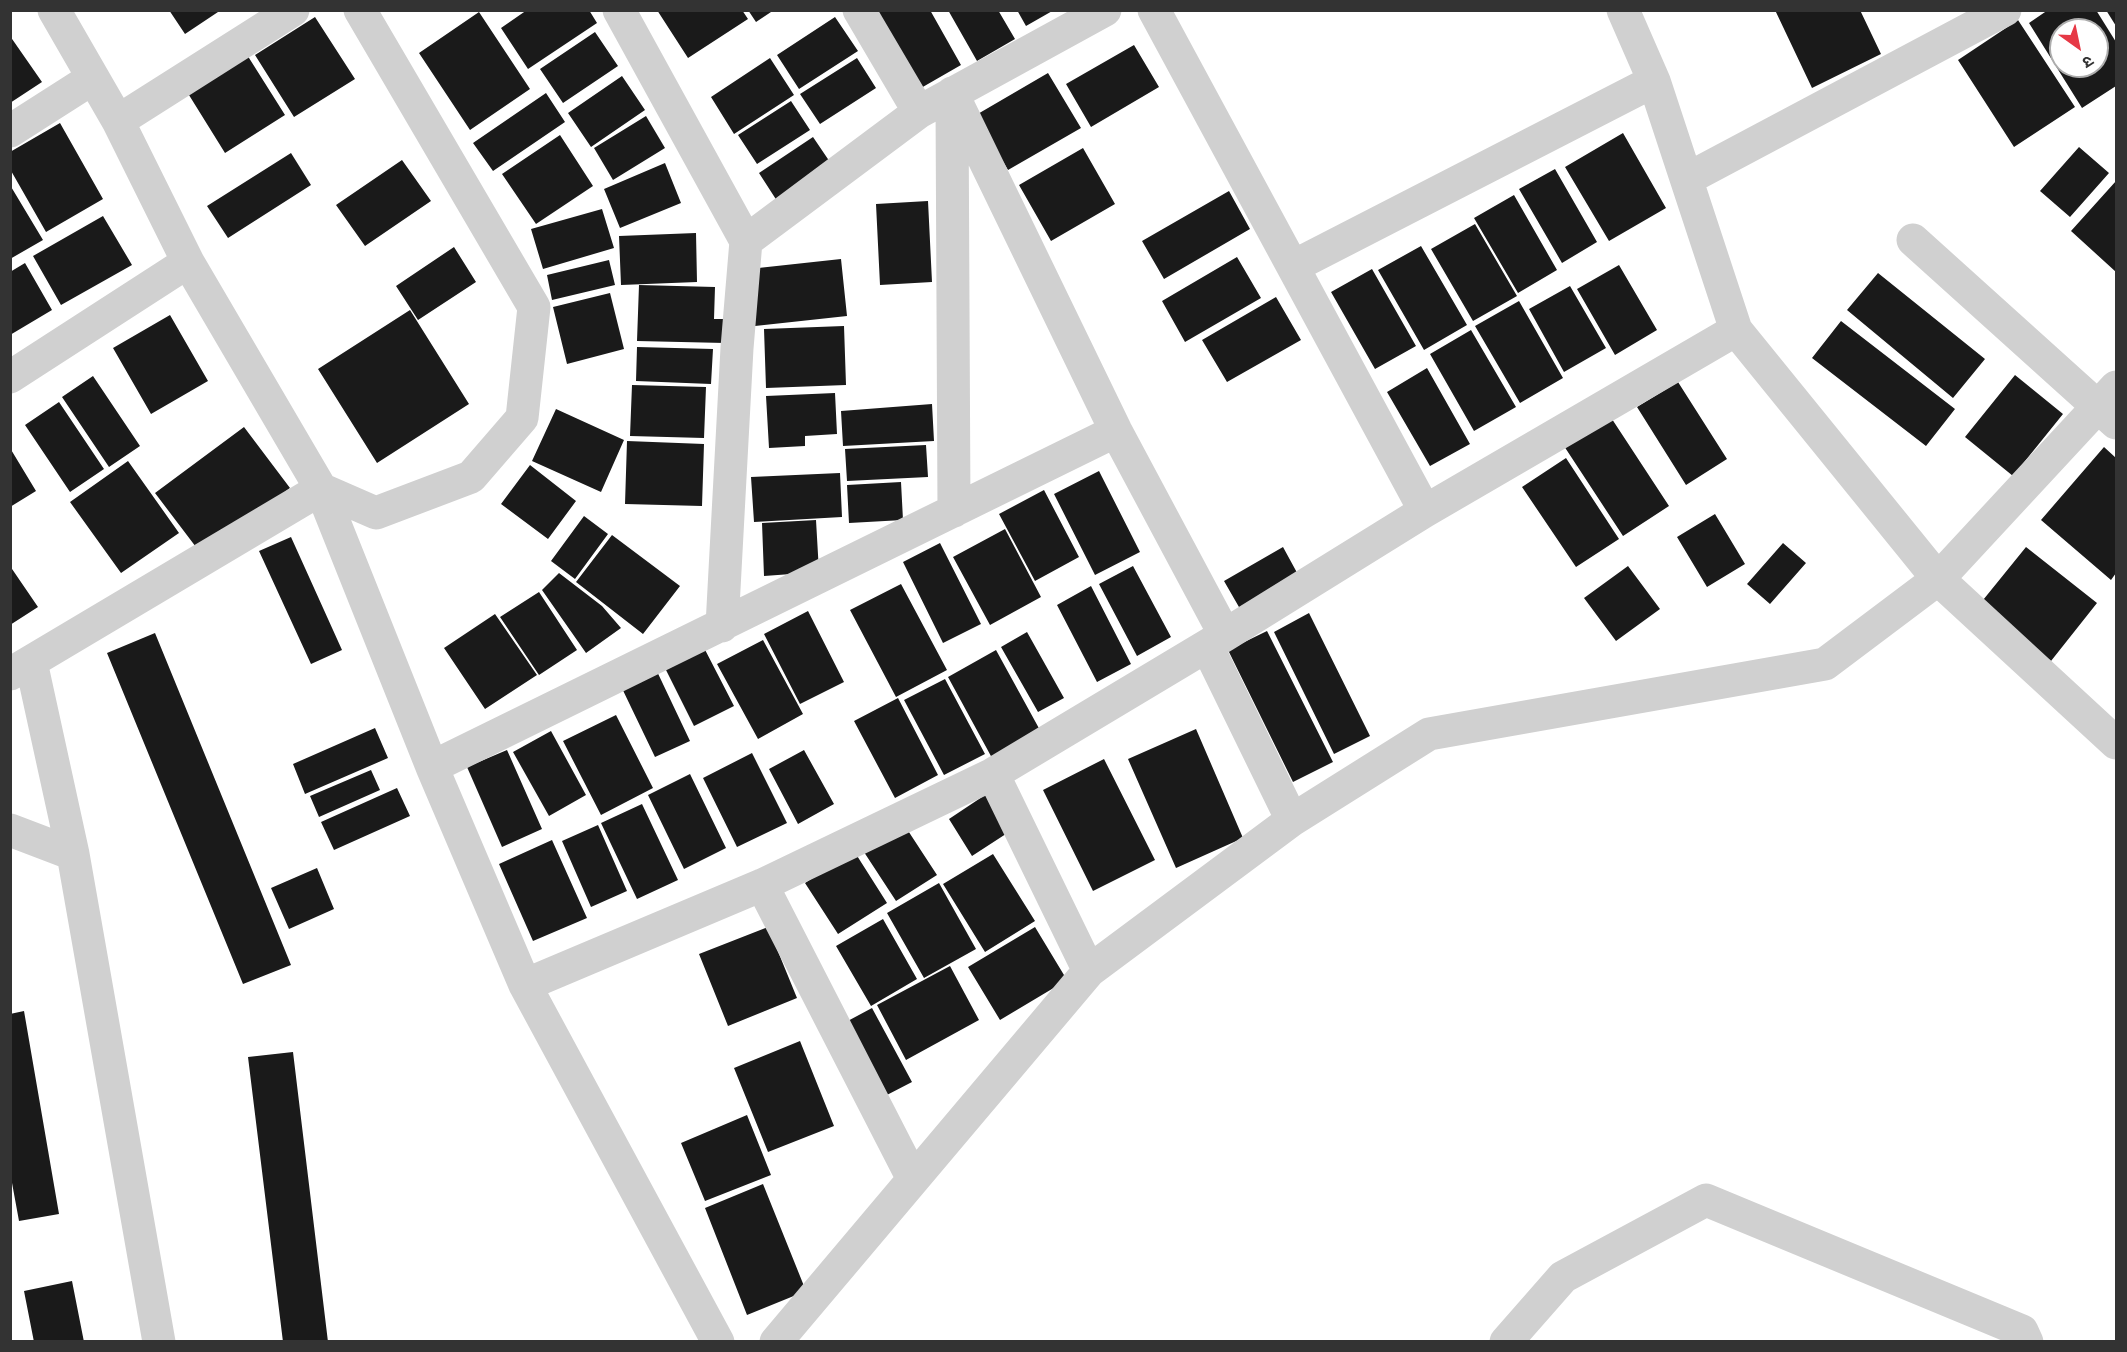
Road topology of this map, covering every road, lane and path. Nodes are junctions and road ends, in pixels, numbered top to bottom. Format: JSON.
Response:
{"nodes":[{"id":1,"x":54,"y":10,"type":"edge"},
{"id":2,"x":293,"y":10,"type":"edge"},
{"id":3,"x":360,"y":10,"type":"edge"},
{"id":4,"x":619,"y":10,"type":"edge"},
{"id":5,"x":859,"y":10,"type":"edge"},
{"id":6,"x":1105,"y":10,"type":"edge"},
{"id":7,"x":1154,"y":10,"type":"edge"},
{"id":8,"x":1623,"y":10,"type":"edge"},
{"id":9,"x":2005,"y":10,"type":"edge"},
{"id":10,"x":93,"y":78,"type":"junction"},
{"id":11,"x":1654,"y":81,"type":"junction"},
{"id":12,"x":952,"y":93,"type":"junction"},
{"id":13,"x":919,"y":112,"type":"junction"},
{"id":14,"x":118,"y":121,"type":"junction"},
{"id":15,"x":10,"y":131,"type":"edge"},
{"id":16,"x":1688,"y":179,"type":"junction"},
{"id":17,"x":1913,"y":240,"type":"dead end"},
{"id":18,"x":746,"y":241,"type":"junction"},
{"id":19,"x":188,"y":262,"type":"junction"},
{"id":20,"x":1294,"y":266,"type":"junction"},
{"id":21,"x":1736,"y":330,"type":"junction"},
{"id":22,"x":10,"y":377,"type":"edge"},
{"id":23,"x":2110,"y":405,"type":"edge"},
{"id":24,"x":1116,"y":431,"type":"junction"},
{"id":25,"x":321,"y":489,"type":"junction"},
{"id":26,"x":954,"y":511,"type":"junction"},
{"id":27,"x":1425,"y":511,"type":"junction"},
{"id":28,"x":1938,"y":579,"type":"junction"},
{"id":29,"x":722,"y":626,"type":"junction"},
{"id":30,"x":1216,"y":641,"type":"junction"},
{"id":31,"x":21,"y":668,"type":"edge"},
{"id":32,"x":2116,"y":743,"type":"edge"},
{"id":33,"x":432,"y":767,"type":"junction"},
{"id":34,"x":993,"y":774,"type":"junction"},
{"id":35,"x":1292,"y":820,"type":"junction"},
{"id":36,"x":10,"y":830,"type":"edge"},
{"id":37,"x":73,"y":854,"type":"junction"},
{"id":38,"x":762,"y":885,"type":"junction"},
{"id":39,"x":1089,"y":971,"type":"junction"},
{"id":40,"x":525,"y":985,"type":"junction"},
{"id":41,"x":913,"y":1179,"type":"junction"},
{"id":42,"x":159,"y":1341,"type":"edge"},
{"id":43,"x":718,"y":1341,"type":"edge"},
{"id":44,"x":776,"y":1341,"type":"edge"},
{"id":45,"x":1506,"y":1341,"type":"edge"},
{"id":46,"x":2026,"y":1341,"type":"edge"}],
"edges":[{"from":1,"to":10,"type":"street"},
{"from":2,"to":14,"type":"street"},
{"from":3,"to":25,"type":"street"},
{"from":4,"to":18,"type":"street"},
{"from":5,"to":13,"type":"street"},
{"from":6,"to":12,"type":"street"},
{"from":7,"to":20,"type":"street"},
{"from":8,"to":11,"type":"street"},
{"from":9,"to":16,"type":"street"},
{"from":10,"to":14,"type":"street"},
{"from":10,"to":15,"type":"street"},
{"from":11,"to":16,"type":"street"},
{"from":11,"to":20,"type":"street"},
{"from":12,"to":13,"type":"street"},
{"from":12,"to":24,"type":"street"},
{"from":12,"to":26,"type":"street"},
{"from":13,"to":18,"type":"street"},
{"from":14,"to":19,"type":"street"},
{"from":16,"to":21,"type":"street"},
{"from":17,"to":23,"type":"street"},
{"from":18,"to":29,"type":"street"},
{"from":19,"to":22,"type":"street"},
{"from":19,"to":25,"type":"street"},
{"from":20,"to":27,"type":"street"},
{"from":21,"to":27,"type":"street"},
{"from":21,"to":28,"type":"street"},
{"from":23,"to":28,"type":"street"},
{"from":24,"to":26,"type":"street"},
{"from":24,"to":30,"type":"street"},
{"from":25,"to":31,"type":"street"},
{"from":25,"to":33,"type":"street"},
{"from":26,"to":29,"type":"street"},
{"from":27,"to":30,"type":"street"},
{"from":28,"to":32,"type":"street"},
{"from":28,"to":35,"type":"street"},
{"from":29,"to":33,"type":"street"},
{"from":30,"to":34,"type":"street"},
{"from":30,"to":35,"type":"street"},
{"from":31,"to":37,"type":"street"},
{"from":33,"to":40,"type":"street"},
{"from":34,"to":38,"type":"street"},
{"from":34,"to":39,"type":"street"},
{"from":35,"to":39,"type":"street"},
{"from":36,"to":37,"type":"street"},
{"from":37,"to":42,"type":"street"},
{"from":38,"to":40,"type":"street"},
{"from":38,"to":41,"type":"street"},
{"from":39,"to":41,"type":"street"},
{"from":40,"to":43,"type":"street"},
{"from":41,"to":44,"type":"street"},
{"from":45,"to":46,"type":"street"}]}
